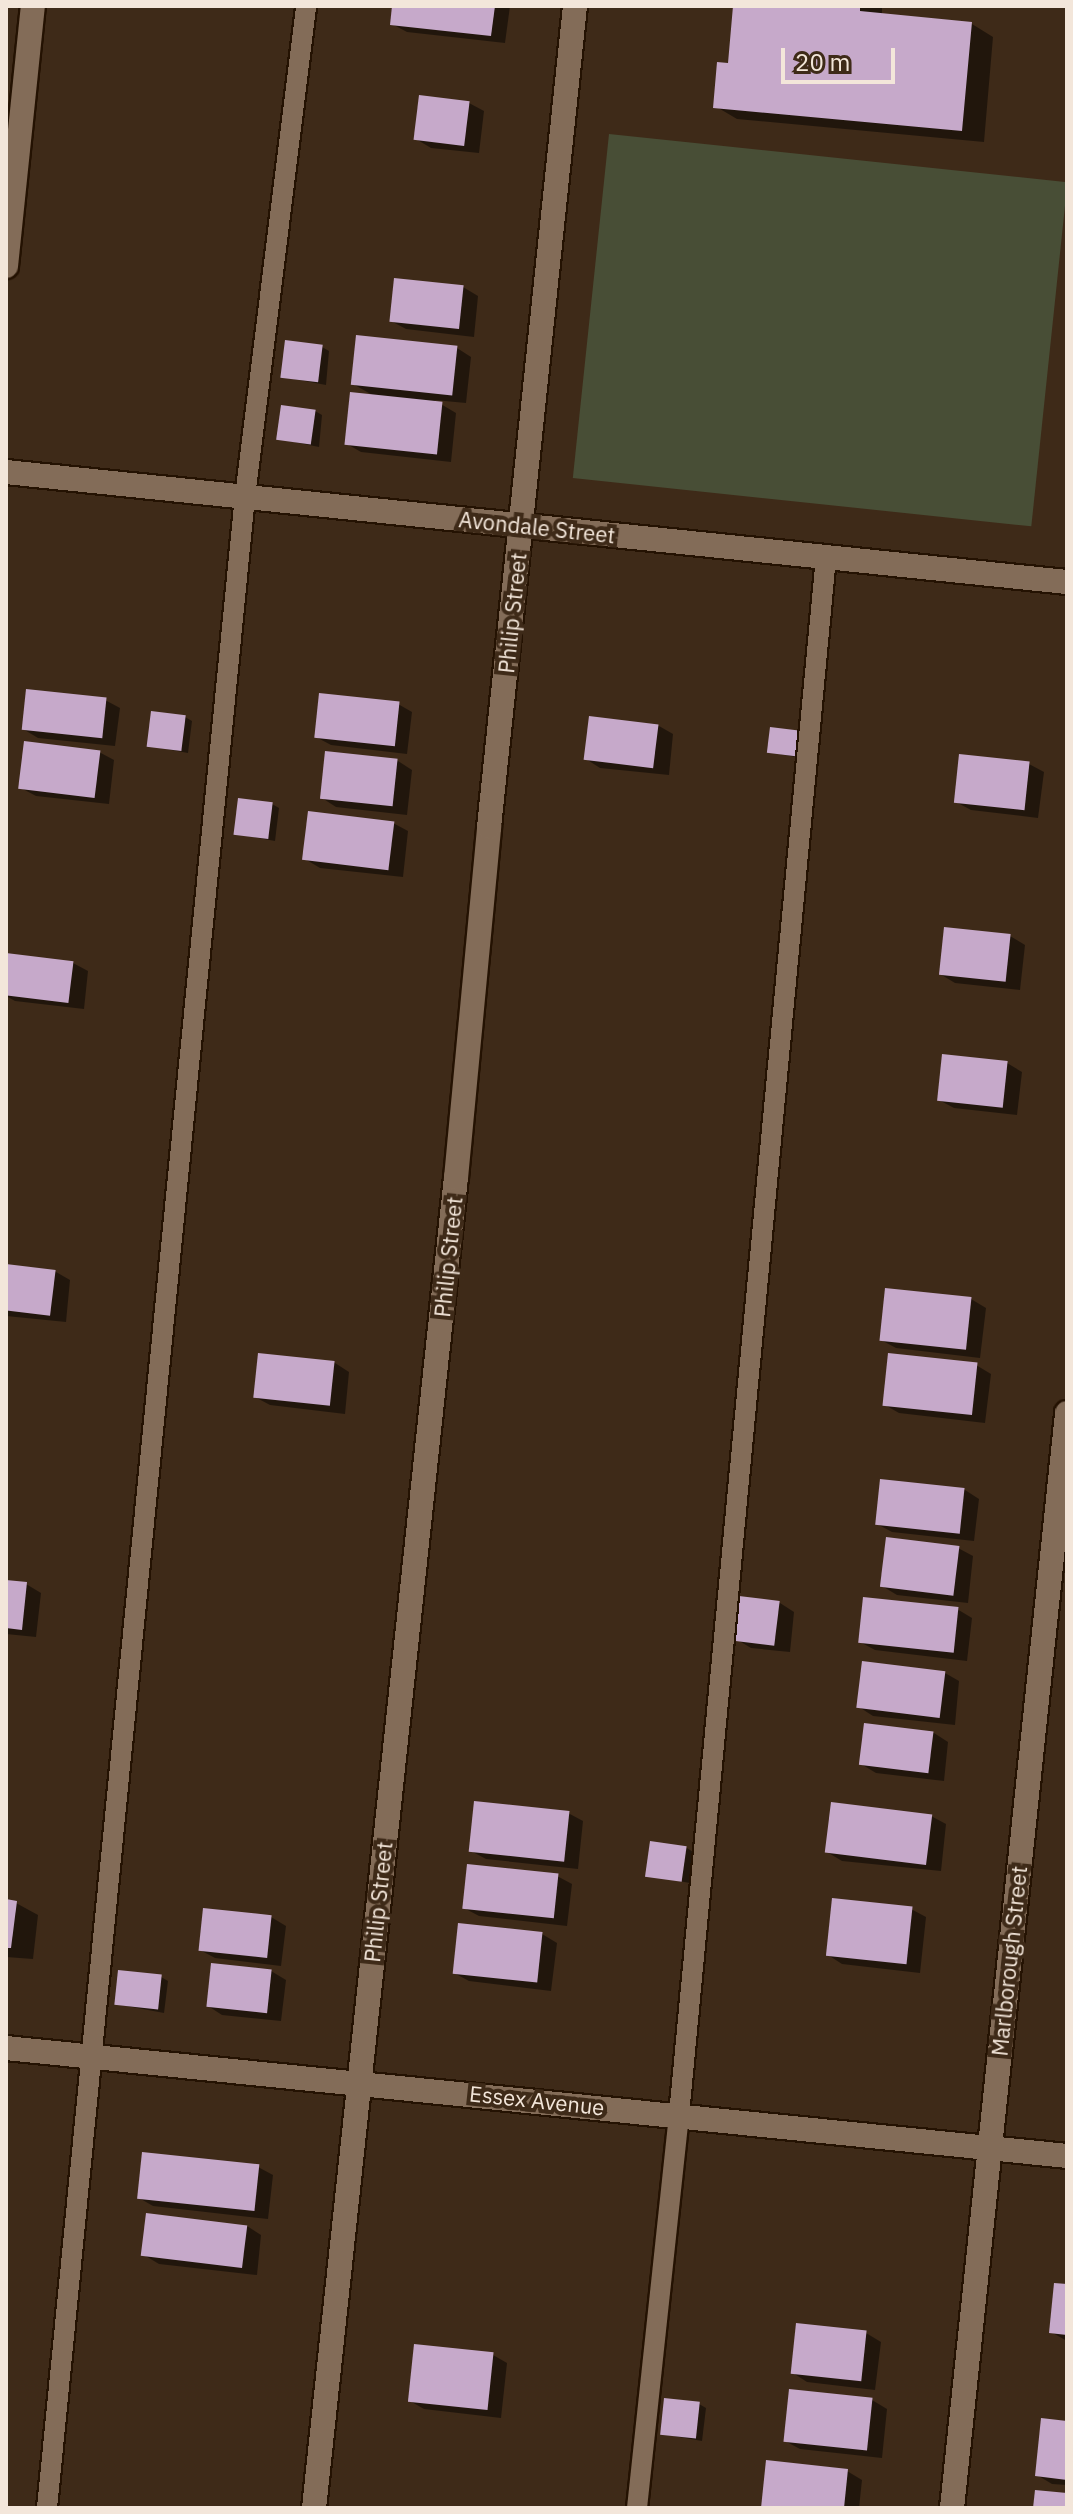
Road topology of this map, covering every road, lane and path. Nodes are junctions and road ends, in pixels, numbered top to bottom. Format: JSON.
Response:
{"nodes":[{"id":1,"x":33,"y":6,"type":"edge"},
{"id":2,"x":306,"y":6,"type":"edge"},
{"id":3,"x":575,"y":6,"type":"edge"},
{"id":4,"x":6,"y":266,"type":"edge"},
{"id":5,"x":6,"y":472,"type":"edge"},
{"id":6,"x":245,"y":497,"type":"junction"},
{"id":7,"x":521,"y":525,"type":"junction"},
{"id":8,"x":826,"y":557,"type":"junction"},
{"id":9,"x":1067,"y":582,"type":"edge"},
{"id":10,"x":1067,"y":1413,"type":"edge"},
{"id":11,"x":6,"y":2048,"type":"edge"},
{"id":12,"x":94,"y":2056,"type":"junction"},
{"id":13,"x":358,"y":2084,"type":"junction"},
{"id":14,"x":679,"y":2115,"type":"junction"},
{"id":15,"x":989,"y":2148,"type":"junction"},
{"id":16,"x":1067,"y":2156,"type":"edge"},
{"id":17,"x":47,"y":2508,"type":"edge"},
{"id":18,"x":314,"y":2508,"type":"edge"},
{"id":19,"x":637,"y":2508,"type":"edge"},
{"id":20,"x":952,"y":2508,"type":"edge"}],
"edges":[{"from":1,"to":4,"type":"street"},
{"from":2,"to":6,"type":"lane"},
{"from":3,"to":7,"type":"street","name":"Philip Street"},
{"from":5,"to":6,"type":"street","name":"Avondale Street"},
{"from":6,"to":7,"type":"street","name":"Avondale Street"},
{"from":6,"to":12,"type":"lane"},
{"from":7,"to":8,"type":"street","name":"Avondale Street"},
{"from":7,"to":13,"type":"street","name":"Philip Street"},
{"from":8,"to":9,"type":"street","name":"Avondale Street"},
{"from":8,"to":14,"type":"lane"},
{"from":10,"to":15,"type":"street","name":"Marlborough Street"},
{"from":11,"to":12,"type":"street","name":"Essex Avenue"},
{"from":12,"to":13,"type":"street","name":"Essex Avenue"},
{"from":12,"to":17,"type":"lane"},
{"from":13,"to":14,"type":"street","name":"Essex Avenue"},
{"from":13,"to":18,"type":"street","name":"Philip Street"},
{"from":14,"to":15,"type":"street","name":"Essex Avenue"},
{"from":14,"to":19,"type":"lane"},
{"from":15,"to":16,"type":"street","name":"Essex Avenue"},
{"from":15,"to":20,"type":"street","name":"Marlborough Street"}]}
